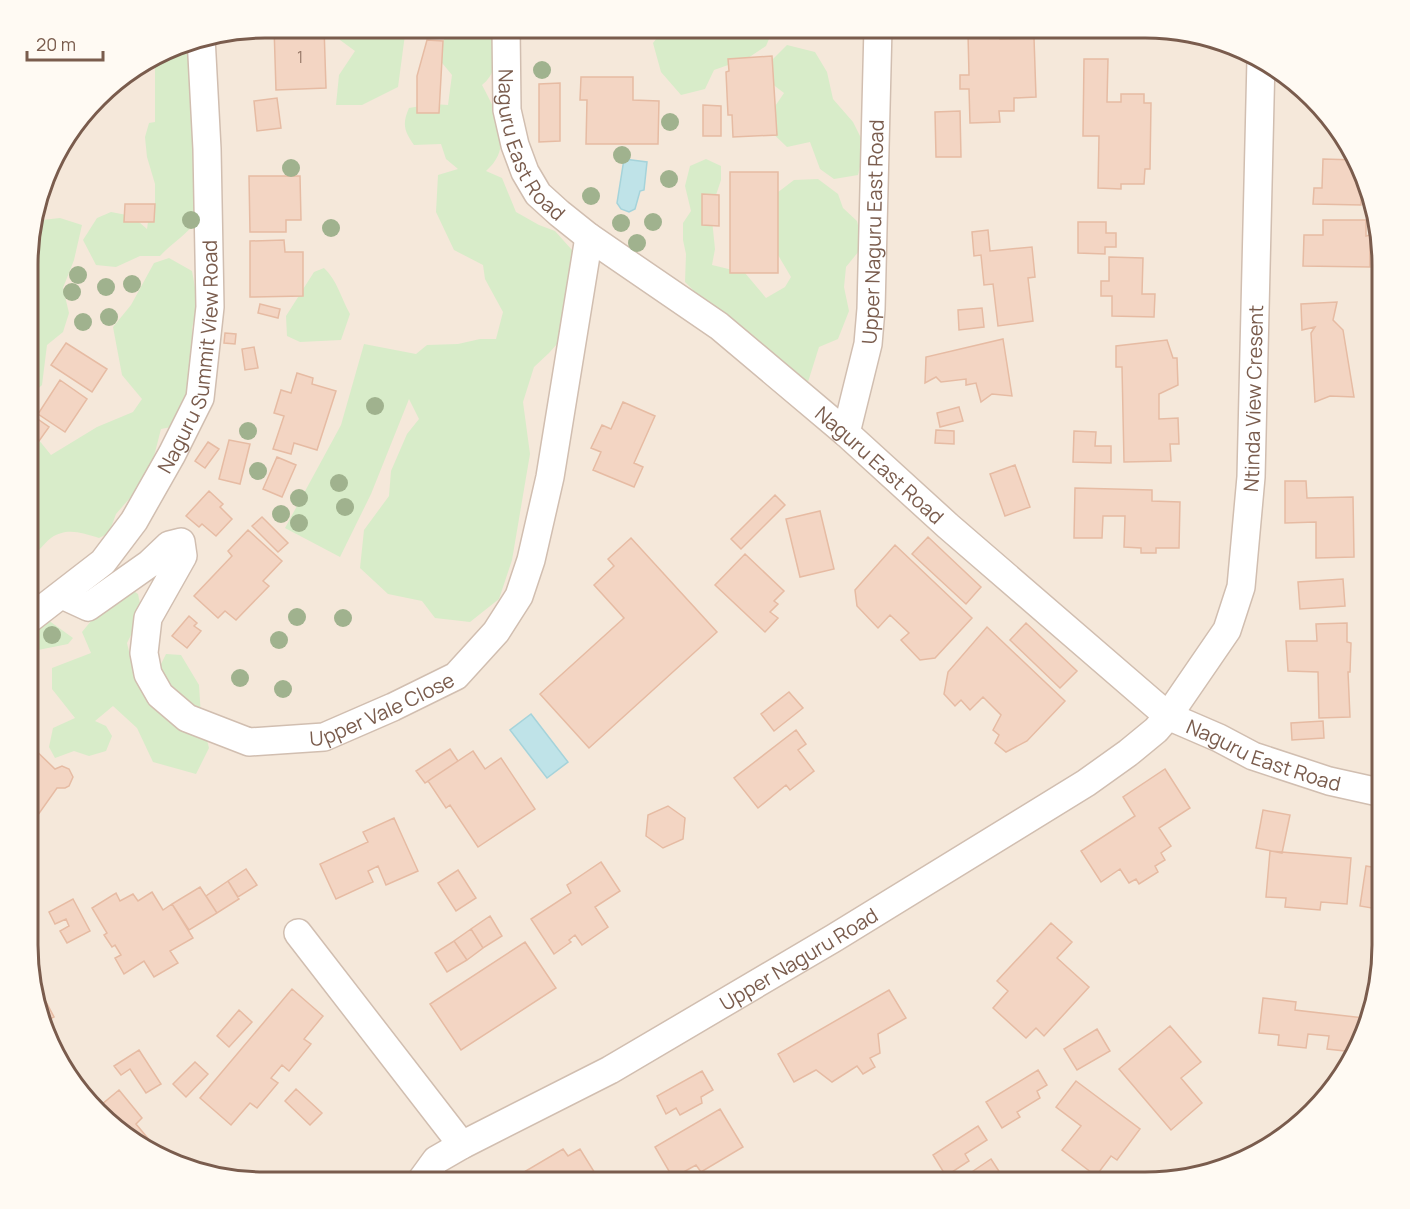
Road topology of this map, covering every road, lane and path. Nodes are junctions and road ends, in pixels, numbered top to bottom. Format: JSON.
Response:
{"nodes":[{"id":1,"x":506,"y":38,"type":"edge"},
{"id":2,"x":878,"y":38,"type":"edge"},
{"id":3,"x":201,"y":47,"type":"edge"},
{"id":4,"x":1261,"y":69,"type":"edge"},
{"id":5,"x":589,"y":237,"type":"junction"},
{"id":6,"x":846,"y":433,"type":"junction"},
{"id":7,"x":62,"y":595,"type":"junction"},
{"id":8,"x":38,"y":613,"type":"edge"},
{"id":9,"x":1168,"y":716,"type":"junction"},
{"id":10,"x":1372,"y":791,"type":"edge"},
{"id":11,"x":298,"y":933,"type":"dead end"},
{"id":12,"x":462,"y":1145,"type":"junction"},
{"id":13,"x":427,"y":1172,"type":"edge"}],
"edges":[{"from":1,"to":5,"type":"street","name":"Naguru East Road"},
{"from":2,"to":6,"type":"street","name":"Upper Naguru East Road"},
{"from":3,"to":7,"type":"street","name":"Naguru Summit View Road"},
{"from":4,"to":9,"type":"street","name":"Ntinda View Cresent"},
{"from":5,"to":6,"type":"street","name":"Naguru East Road"},
{"from":5,"to":7,"type":"street","name":"Upper Vale Close"},
{"from":6,"to":9,"type":"street","name":"Naguru East Road"},
{"from":7,"to":8,"type":"street","name":"Naguru Summit View Road"},
{"from":9,"to":10,"type":"street","name":"Naguru East Road"},
{"from":9,"to":12,"type":"street","name":"Upper Naguru Road"},
{"from":11,"to":12,"type":"street"},
{"from":12,"to":13,"type":"street","name":"Upper Naguru Road"}]}
